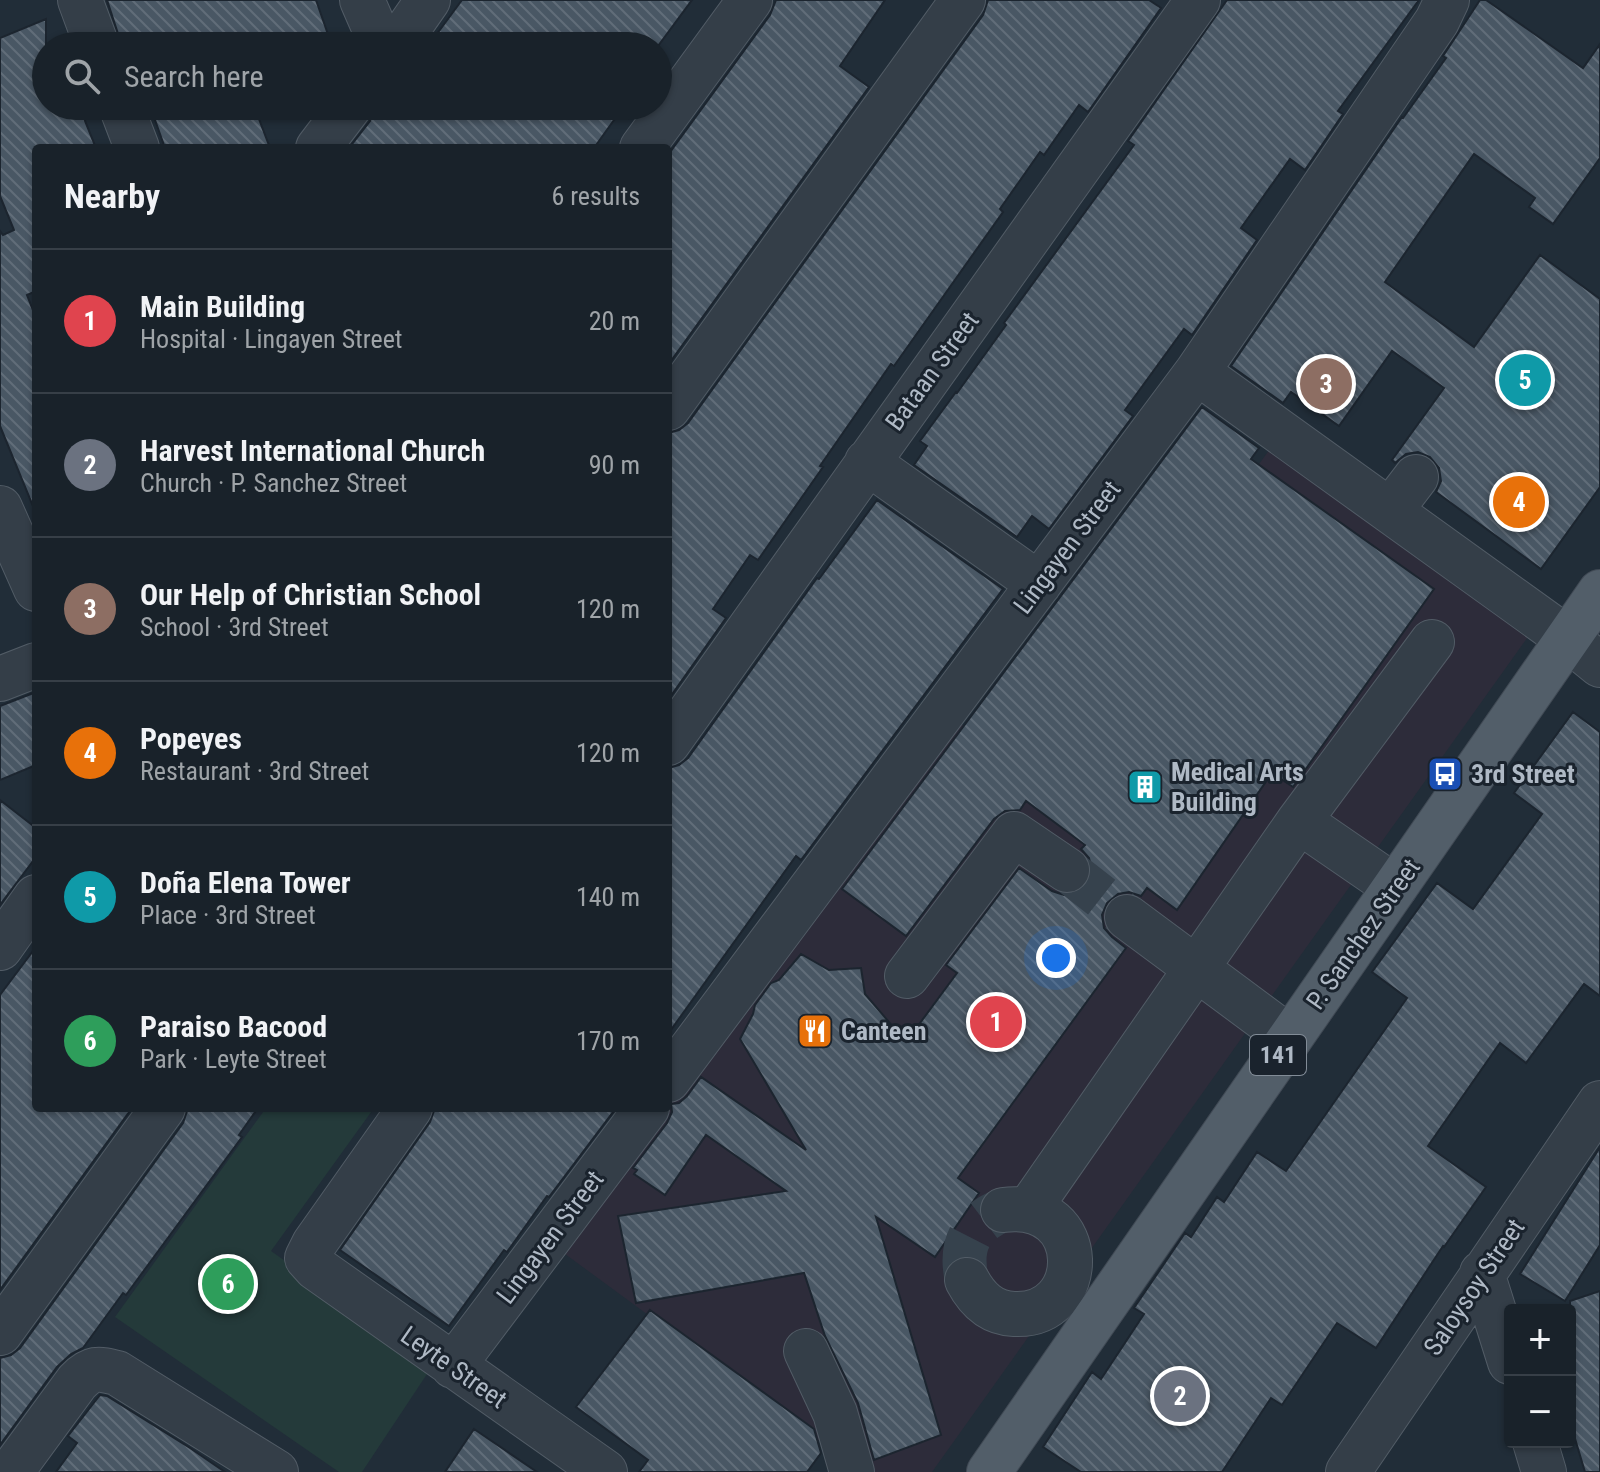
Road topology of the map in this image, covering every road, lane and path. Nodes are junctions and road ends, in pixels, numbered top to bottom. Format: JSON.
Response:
{"nodes":[{"id":1,"x":80,"y":0,"type":"edge"},
{"id":2,"x":362,"y":0,"type":"edge"},
{"id":3,"x":428,"y":0,"type":"edge"},
{"id":4,"x":750,"y":0,"type":"edge"},
{"id":5,"x":963,"y":0,"type":"edge"},
{"id":6,"x":1198,"y":0,"type":"edge"},
{"id":7,"x":1447,"y":0,"type":"edge"},
{"id":8,"x":92,"y":32,"type":"edge"},
{"id":9,"x":376,"y":32,"type":"edge"},
{"id":10,"x":406,"y":32,"type":"edge"},
{"id":11,"x":672,"y":107,"type":"edge"},
{"id":12,"x":126,"y":120,"type":"edge"},
{"id":13,"x":339,"y":120,"type":"edge"},
{"id":14,"x":662,"y":120,"type":"edge"},
{"id":15,"x":135,"y":144,"type":"edge"},
{"id":16,"x":321,"y":144,"type":"edge"},
{"id":17,"x":645,"y":144,"type":"edge"},
{"id":18,"x":1197,"y":372,"type":"junction"},
{"id":19,"x":672,"y":402,"type":"edge"},
{"id":20,"x":867,"y":462,"type":"junction"},
{"id":21,"x":0,"y":508,"type":"edge"},
{"id":22,"x":32,"y":580,"type":"edge"},
{"id":23,"x":1039,"y":584,"type":"junction"},
{"id":24,"x":1600,"y":592,"type":"edge"},
{"id":25,"x":1432,"y":642,"type":"dead end"},
{"id":26,"x":1584,"y":652,"type":"edge"},
{"id":27,"x":32,"y":667,"type":"edge"},
{"id":28,"x":0,"y":679,"type":"edge"},
{"id":29,"x":672,"y":737,"type":"edge"},
{"id":30,"x":1299,"y":821,"type":"junction"},
{"id":31,"x":1067,"y":870,"type":"tunnel mouth"},
{"id":32,"x":1395,"y":887,"type":"junction"},
{"id":33,"x":32,"y":903,"type":"edge"},
{"id":34,"x":1127,"y":917,"type":"tunnel mouth"},
{"id":35,"x":0,"y":948,"type":"edge"},
{"id":36,"x":1196,"y":968,"type":"junction"},
{"id":37,"x":907,"y":976,"type":"dead end"},
{"id":38,"x":1290,"y":1038,"type":"junction"},
{"id":39,"x":672,"y":1075,"type":"edge"},
{"id":40,"x":1600,"y":1103,"type":"edge"},
{"id":41,"x":160,"y":1112,"type":"edge"},
{"id":42,"x":407,"y":1112,"type":"edge"},
{"id":43,"x":644,"y":1112,"type":"edge"},
{"id":44,"x":1482,"y":1273,"type":"junction"},
{"id":45,"x":967,"y":1280,"type":"tunnel mouth"},
{"id":46,"x":1059,"y":1289,"type":"junction"},
{"id":47,"x":1099,"y":1314,"type":"junction"},
{"id":48,"x":0,"y":1333,"type":"edge"},
{"id":49,"x":1504,"y":1343,"type":"edge"},
{"id":50,"x":806,"y":1351,"type":"dead end"},
{"id":51,"x":453,"y":1366,"type":"junction"},
{"id":52,"x":1537,"y":1448,"type":"edge"},
{"id":53,"x":11,"y":1472,"type":"edge"},
{"id":54,"x":276,"y":1472,"type":"edge"},
{"id":55,"x":605,"y":1472,"type":"edge"},
{"id":56,"x":852,"y":1472,"type":"edge"},
{"id":57,"x":989,"y":1472,"type":"edge"},
{"id":58,"x":1348,"y":1472,"type":"edge"},
{"id":59,"x":1544,"y":1472,"type":"edge"}],
"edges":[{"from":1,"to":8,"type":"street"},
{"from":2,"to":9,"type":"street"},
{"from":3,"to":10,"type":"street"},
{"from":4,"to":11,"type":"street"},
{"from":5,"to":19,"type":"street"},
{"from":6,"to":20,"type":"street","name":"Bataan Street"},
{"from":7,"to":18,"type":"street","name":"Lingayen Street"},
{"from":12,"to":15,"type":"street"},
{"from":13,"to":16,"type":"street"},
{"from":14,"to":17,"type":"street"},
{"from":18,"to":23,"type":"street","name":"Lingayen Street"},
{"from":18,"to":26,"type":"street"},
{"from":20,"to":23,"type":"street"},
{"from":20,"to":29,"type":"street","name":"Bataan Street"},
{"from":21,"to":22,"type":"street"},
{"from":23,"to":39,"type":"street","name":"Lingayen Street"},
{"from":24,"to":26,"type":"main road","name":"P. Sanchez Street","number":"141"},
{"from":25,"to":30,"type":"street"},
{"from":26,"to":32,"type":"main road","name":"P. Sanchez Street","number":"141"},
{"from":27,"to":28,"type":"street"},
{"from":30,"to":32,"type":"street"},
{"from":30,"to":36,"type":"street"},
{"from":31,"to":37,"type":"street"},
{"from":32,"to":38,"type":"main road","name":"P. Sanchez Street","number":"141"},
{"from":33,"to":35,"type":"street"},
{"from":34,"to":36,"type":"street"},
{"from":36,"to":38,"type":"street"},
{"from":36,"to":46,"type":"street"},
{"from":38,"to":47,"type":"main road","name":"P. Sanchez Street","number":"141"},
{"from":40,"to":44,"type":"street","name":"Saloysoy Street"},
{"from":41,"to":48,"type":"street"},
{"from":42,"to":51,"type":"street","name":"Leyte Street"},
{"from":43,"to":51,"type":"street","name":"Lingayen Street"},
{"from":44,"to":49,"type":"street"},
{"from":44,"to":58,"type":"street","name":"Saloysoy Street"},
{"from":45,"to":46,"type":"street"},
{"from":46,"to":47,"type":"street"},
{"from":47,"to":57,"type":"main road","name":"P. Sanchez Street","number":"141"},
{"from":50,"to":56,"type":"street"},
{"from":51,"to":55,"type":"street","name":"Leyte Street"},
{"from":52,"to":59,"type":"street"},
{"from":53,"to":54,"type":"street"}]}
